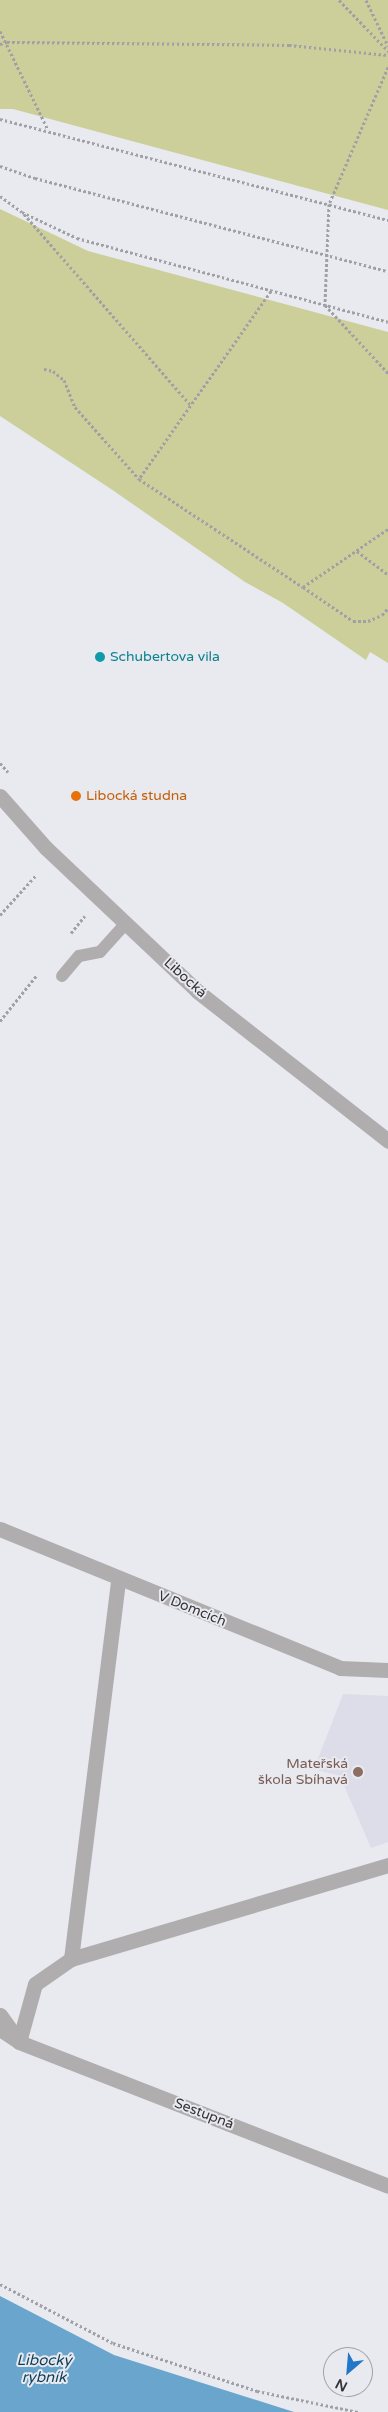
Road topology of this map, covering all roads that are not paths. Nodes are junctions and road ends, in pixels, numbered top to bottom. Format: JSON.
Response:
{"nodes":[{"id":1,"x":0,"y":796,"type":"edge"},
{"id":2,"x":126,"y":923,"type":"junction"},
{"id":3,"x":62,"y":976,"type":"dead end"},
{"id":4,"x":388,"y":1141,"type":"edge"},
{"id":5,"x":0,"y":1529,"type":"edge"},
{"id":6,"x":118,"y":1579,"type":"junction"},
{"id":7,"x":388,"y":1670,"type":"edge"},
{"id":8,"x":388,"y":1865,"type":"edge"},
{"id":9,"x":71,"y":1959,"type":"junction"},
{"id":10,"x":0,"y":2014,"type":"edge"},
{"id":11,"x":0,"y":2029,"type":"edge"},
{"id":12,"x":19,"y":2042,"type":"junction"},
{"id":13,"x":388,"y":2186,"type":"edge"}],
"edges":[{"from":1,"to":2,"type":"street","name":"Libocká"},
{"from":2,"to":3,"type":"lane"},
{"from":2,"to":4,"type":"street","name":"Libocká"},
{"from":5,"to":6,"type":"street","name":"V Domcích"},
{"from":6,"to":7,"type":"street","name":"V Domcích"},
{"from":6,"to":9,"type":"street"},
{"from":8,"to":9,"type":"street"},
{"from":9,"to":12,"type":"street"},
{"from":10,"to":12,"type":"street"},
{"from":11,"to":12,"type":"street","name":"Sestupná"},
{"from":12,"to":13,"type":"street","name":"Sestupná"}]}
